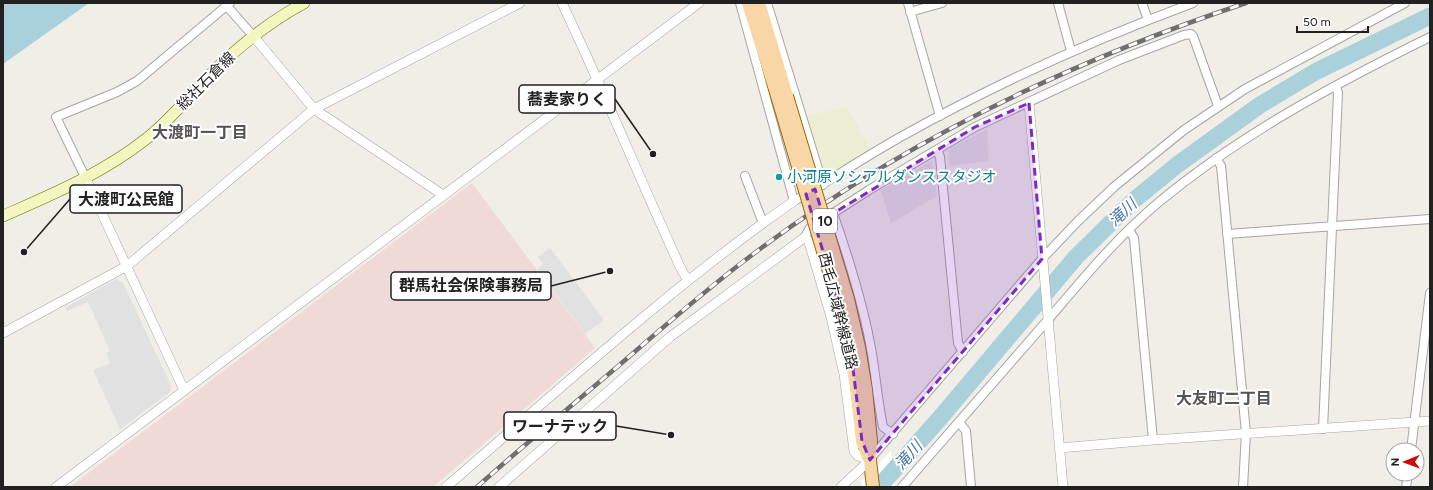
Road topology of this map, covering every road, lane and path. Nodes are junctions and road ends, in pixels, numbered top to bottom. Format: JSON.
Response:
{"nodes":[{"id":1,"x":304,"y":3,"type":"edge"},
{"id":2,"x":520,"y":3,"type":"edge"},
{"id":3,"x":562,"y":3,"type":"edge"},
{"id":4,"x":699,"y":3,"type":"edge"},
{"id":5,"x":740,"y":3,"type":"edge"},
{"id":6,"x":748,"y":3,"type":"edge"},
{"id":7,"x":759,"y":3,"type":"edge"},
{"id":8,"x":767,"y":3,"type":"edge"},
{"id":9,"x":908,"y":3,"type":"edge"},
{"id":10,"x":942,"y":3,"type":"edge"},
{"id":11,"x":1058,"y":3,"type":"edge"},
{"id":12,"x":1142,"y":3,"type":"edge"},
{"id":13,"x":1193,"y":3,"type":"edge"},
{"id":14,"x":1405,"y":3,"type":"edge"},
{"id":15,"x":228,"y":4,"type":"edge"},
{"id":16,"x":910,"y":12,"type":"junction"},
{"id":17,"x":1148,"y":20,"type":"junction"},
{"id":18,"x":254,"y":37,"type":"junction"},
{"id":19,"x":1430,"y":37,"type":"edge"},
{"id":20,"x":1071,"y":51,"type":"junction"},
{"id":21,"x":598,"y":79,"type":"junction"},
{"id":22,"x":1336,"y":86,"type":"junction"},
{"id":23,"x":782,"y":98,"type":"junction"},
{"id":24,"x":1029,"y":103,"type":"junction"},
{"id":25,"x":1218,"y":106,"type":"junction"},
{"id":26,"x":314,"y":109,"type":"junction"},
{"id":27,"x":940,"y":116,"type":"junction"},
{"id":28,"x":937,"y":150,"type":"junction"},
{"id":29,"x":1216,"y":158,"type":"junction"},
{"id":30,"x":745,"y":176,"type":"dead end"},
{"id":31,"x":86,"y":179,"type":"junction"},
{"id":32,"x":823,"y":185,"type":"junction"},
{"id":33,"x":443,"y":195,"type":"junction"},
{"id":34,"x":794,"y":201,"type":"junction"},
{"id":35,"x":833,"y":213,"type":"junction"},
{"id":36,"x":3,"y":216,"type":"edge"},
{"id":37,"x":1430,"y":219,"type":"edge"},
{"id":38,"x":763,"y":222,"type":"junction"},
{"id":39,"x":1332,"y":225,"type":"junction"},
{"id":40,"x":1129,"y":230,"type":"junction"},
{"id":41,"x":1227,"y":234,"type":"junction"},
{"id":42,"x":805,"y":236,"type":"junction"},
{"id":43,"x":1042,"y":259,"type":"junction"},
{"id":44,"x":126,"y":266,"type":"junction"},
{"id":45,"x":688,"y":280,"type":"junction"},
{"id":46,"x":1430,"y":293,"type":"edge"},
{"id":47,"x":1047,"y":317,"type":"junction"},
{"id":48,"x":3,"y":333,"type":"edge"},
{"id":49,"x":963,"y":352,"type":"junction"},
{"id":50,"x":184,"y":390,"type":"junction"},
{"id":51,"x":1430,"y":421,"type":"edge"},
{"id":52,"x":959,"y":422,"type":"junction"},
{"id":53,"x":1415,"y":422,"type":"junction"},
{"id":54,"x":1323,"y":429,"type":"junction"},
{"id":55,"x":1246,"y":433,"type":"junction"},
{"id":56,"x":893,"y":434,"type":"junction"},
{"id":57,"x":1153,"y":440,"type":"junction"},
{"id":58,"x":1412,"y":442,"type":"edge"},
{"id":59,"x":1059,"y":448,"type":"junction"},
{"id":60,"x":870,"y":465,"type":"junction"},
{"id":61,"x":56,"y":487,"type":"edge"},
{"id":62,"x":446,"y":487,"type":"edge"},
{"id":63,"x":499,"y":487,"type":"edge"},
{"id":64,"x":841,"y":487,"type":"edge"},
{"id":65,"x":873,"y":487,"type":"edge"},
{"id":66,"x":902,"y":487,"type":"edge"},
{"id":67,"x":971,"y":487,"type":"edge"},
{"id":68,"x":1063,"y":487,"type":"edge"},
{"id":69,"x":1243,"y":487,"type":"edge"}],
"edges":[{"from":1,"to":18,"type":"main road","name":"総社石倉線"},
{"from":2,"to":26,"type":"street"},
{"from":3,"to":21,"type":"street"},
{"from":4,"to":21,"type":"street"},
{"from":5,"to":34,"type":"street"},
{"from":6,"to":23,"type":"main road","name":"西毛広域幹線道路","number":"10"},
{"from":7,"to":23,"type":"main road","name":"西毛広域幹線道路","number":"10"},
{"from":8,"to":32,"type":"street"},
{"from":9,"to":16,"type":"street"},
{"from":10,"to":16,"type":"street"},
{"from":11,"to":20,"type":"street"},
{"from":12,"to":17,"type":"street"},
{"from":13,"to":17,"type":"street"},
{"from":14,"to":25,"type":"street"},
{"from":15,"to":18,"type":"street"},
{"from":15,"to":31,"type":"street"},
{"from":16,"to":27,"type":"street"},
{"from":17,"to":20,"type":"street"},
{"from":18,"to":26,"type":"street"},
{"from":18,"to":31,"type":"main road","name":"総社石倉線"},
{"from":19,"to":22,"type":"street"},
{"from":20,"to":27,"type":"street"},
{"from":21,"to":33,"type":"street"},
{"from":21,"to":45,"type":"street"},
{"from":22,"to":29,"type":"street"},
{"from":22,"to":39,"type":"street"},
{"from":23,"to":60,"type":"main road","name":"西毛広域幹線道路","number":"10","bridge":true},
{"from":24,"to":25,"type":"street"},
{"from":24,"to":28,"type":"street"},
{"from":24,"to":43,"type":"street"},
{"from":25,"to":43,"type":"street"},
{"from":26,"to":33,"type":"street"},
{"from":26,"to":44,"type":"street"},
{"from":27,"to":32,"type":"street"},
{"from":28,"to":35,"type":"street"},
{"from":28,"to":49,"type":"street"},
{"from":29,"to":40,"type":"street"},
{"from":29,"to":41,"type":"street"},
{"from":30,"to":38,"type":"street"},
{"from":31,"to":36,"type":"main road","name":"総社石倉線"},
{"from":31,"to":44,"type":"street"},
{"from":32,"to":34,"type":"street"},
{"from":33,"to":50,"type":"street"},
{"from":34,"to":38,"type":"street"},
{"from":35,"to":42,"type":"street"},
{"from":35,"to":56,"type":"street"},
{"from":37,"to":39,"type":"street"},
{"from":38,"to":45,"type":"street"},
{"from":39,"to":41,"type":"street"},
{"from":39,"to":54,"type":"street"},
{"from":40,"to":47,"type":"street"},
{"from":40,"to":57,"type":"street"},
{"from":41,"to":55,"type":"street"},
{"from":42,"to":60,"type":"street"},
{"from":42,"to":63,"type":"street"},
{"from":43,"to":47,"type":"street"},
{"from":43,"to":49,"type":"street"},
{"from":44,"to":48,"type":"street"},
{"from":44,"to":50,"type":"street"},
{"from":45,"to":62,"type":"street"},
{"from":46,"to":53,"type":"street"},
{"from":47,"to":52,"type":"street"},
{"from":47,"to":59,"type":"street"},
{"from":49,"to":56,"type":"street"},
{"from":50,"to":61,"type":"street"},
{"from":51,"to":53,"type":"street"},
{"from":52,"to":66,"type":"street"},
{"from":52,"to":67,"type":"street"},
{"from":53,"to":54,"type":"street"},
{"from":53,"to":58,"type":"street"},
{"from":54,"to":55,"type":"street"},
{"from":55,"to":57,"type":"street"},
{"from":55,"to":69,"type":"street"},
{"from":56,"to":60,"type":"street"},
{"from":57,"to":59,"type":"street"},
{"from":59,"to":68,"type":"street"},
{"from":60,"to":64,"type":"street"},
{"from":60,"to":65,"type":"main road","name":"西毛広域幹線道路","number":"10"}]}
